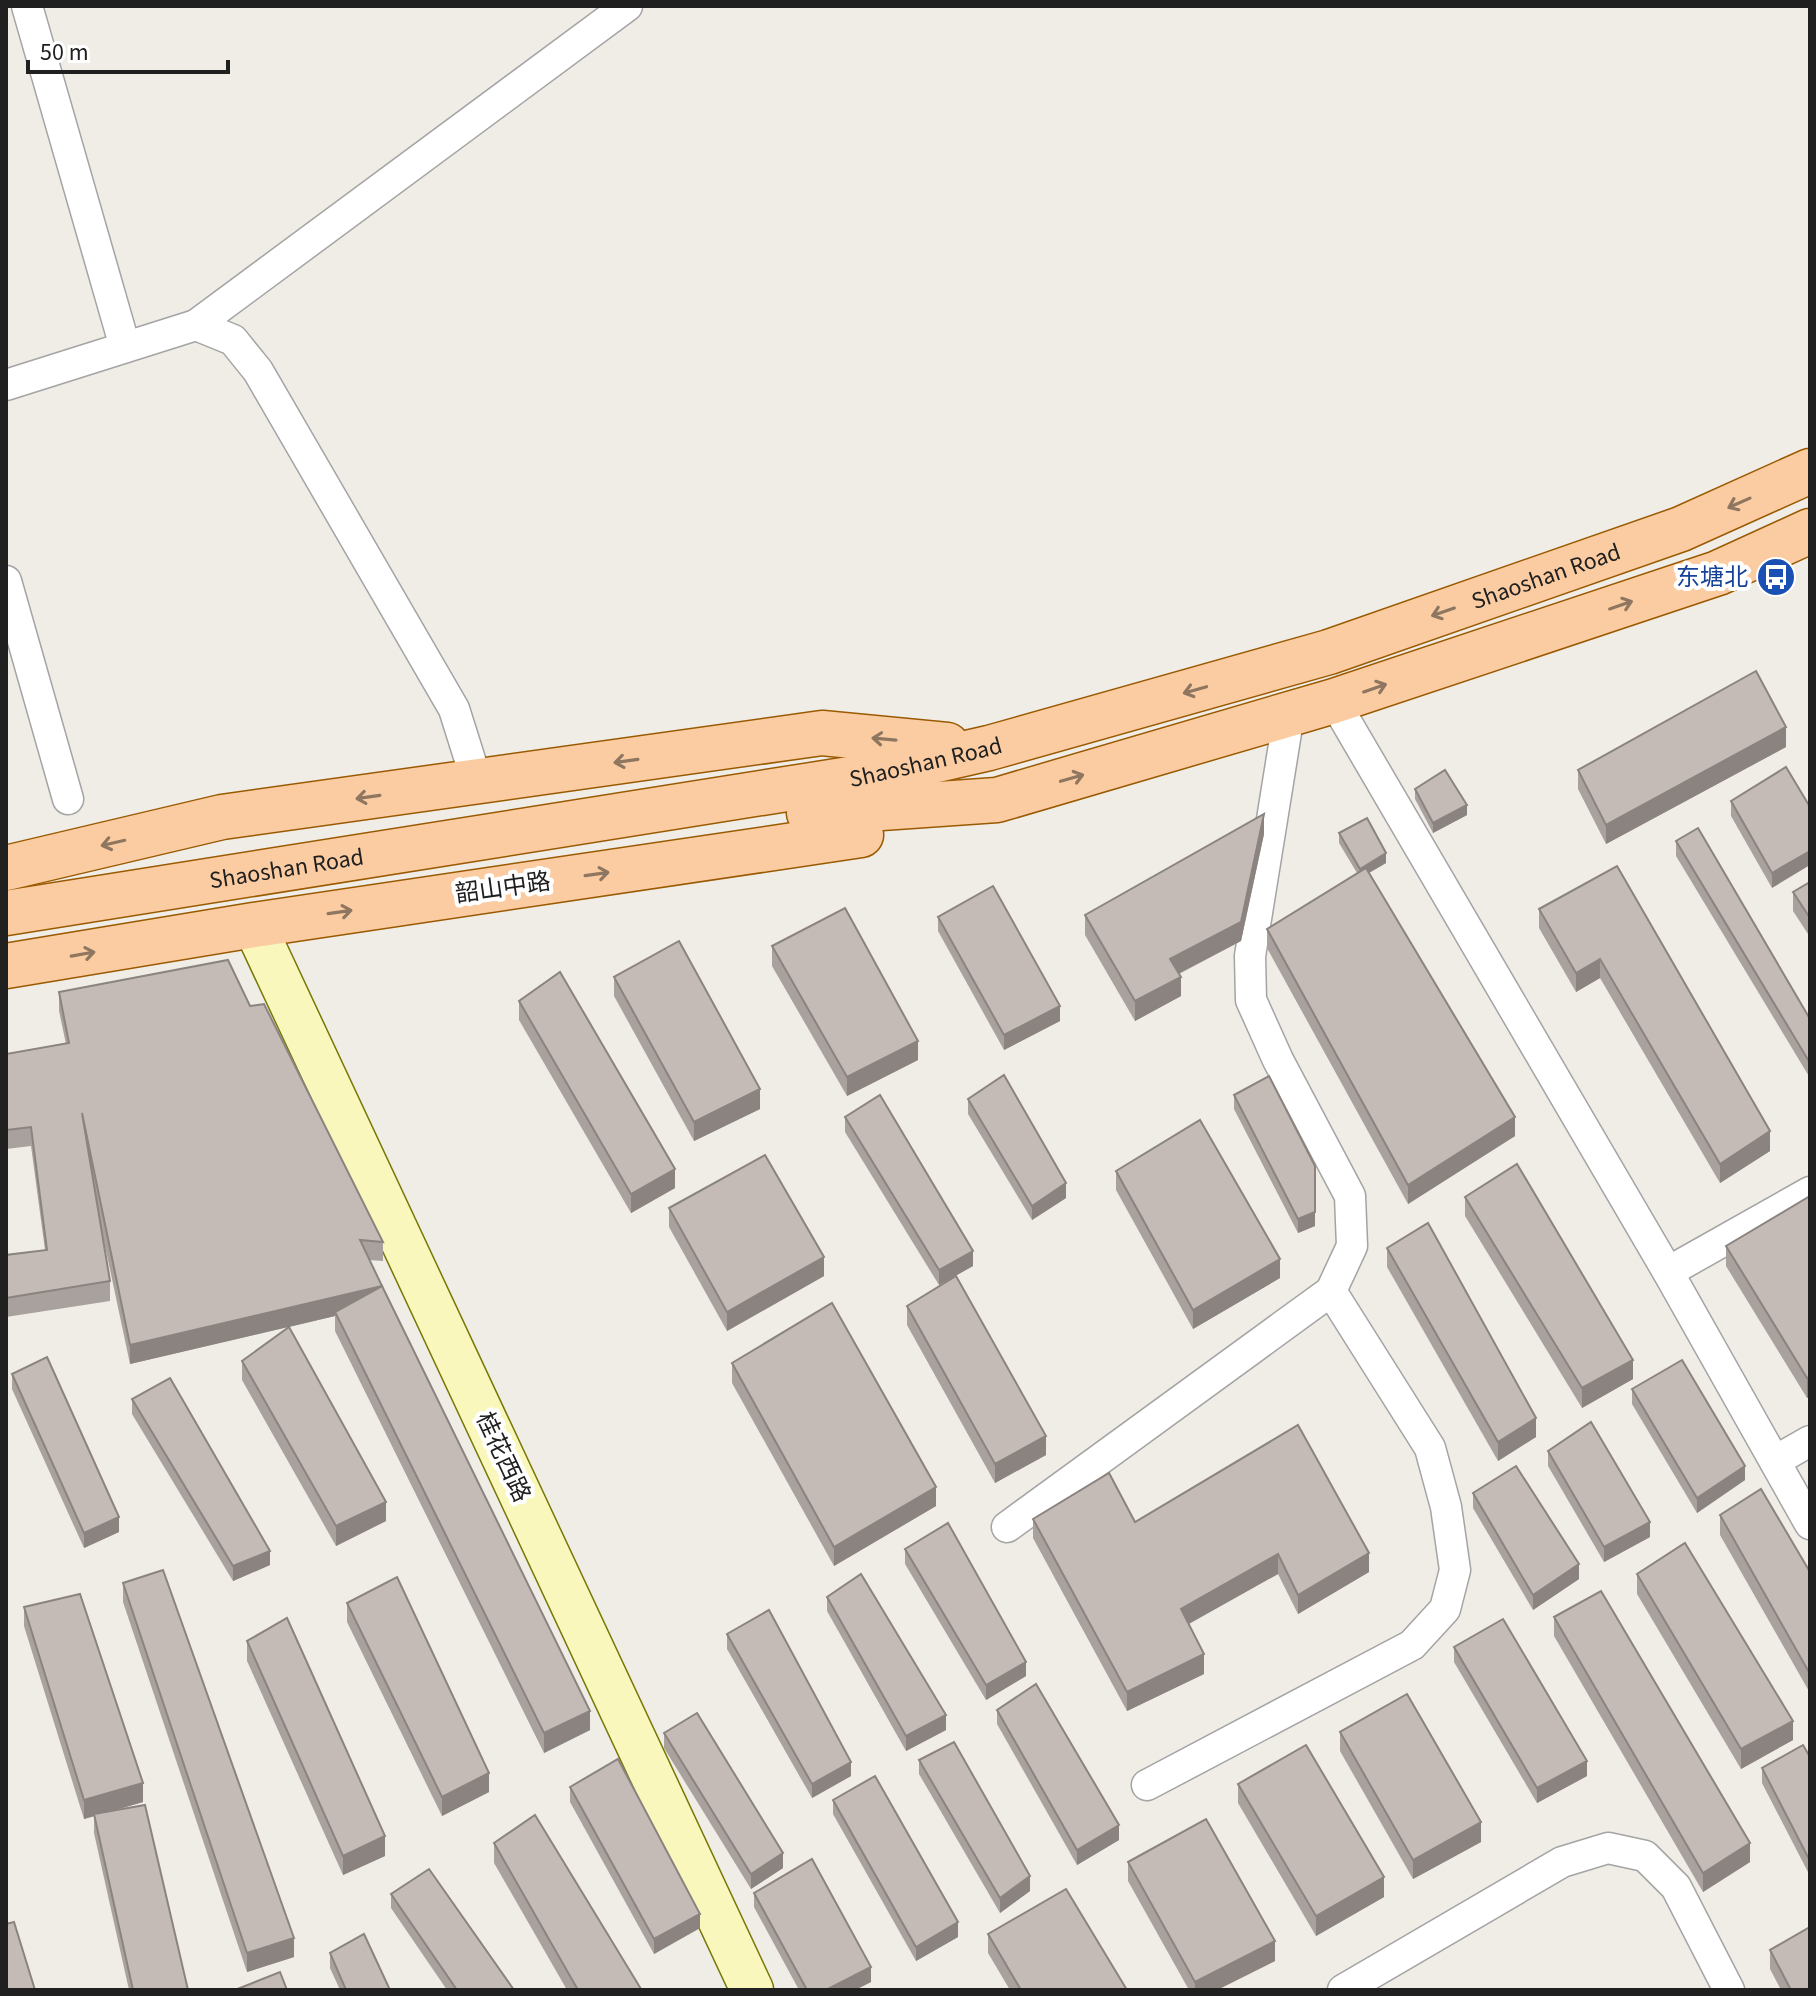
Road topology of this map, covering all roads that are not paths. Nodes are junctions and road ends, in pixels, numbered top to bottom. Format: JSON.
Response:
{"nodes":[{"id":1,"x":27,"y":6,"type":"edge"},
{"id":2,"x":627,"y":6,"type":"edge"},
{"id":3,"x":196,"y":325,"type":"junction"},
{"id":4,"x":125,"y":347,"type":"junction"},
{"id":5,"x":6,"y":385,"type":"edge"},
{"id":6,"x":1810,"y":471,"type":"edge"},
{"id":7,"x":1810,"y":531,"type":"edge"},
{"id":8,"x":6,"y":581,"type":"edge"},
{"id":9,"x":1334,"y":701,"type":"junction"},
{"id":10,"x":1289,"y":714,"type":"junction"},
{"id":11,"x":989,"y":748,"type":"junction"},
{"id":12,"x":477,"y":782,"type":"junction"},
{"id":13,"x":862,"y":792,"type":"junction"},
{"id":14,"x":68,"y":799,"type":"dead end"},
{"id":15,"x":997,"y":800,"type":"junction"},
{"id":16,"x":6,"y":868,"type":"edge"},
{"id":17,"x":6,"y":913,"type":"edge"},
{"id":18,"x":254,"y":925,"type":"junction"},
{"id":19,"x":6,"y":932,"type":"edge"},
{"id":20,"x":6,"y":966,"type":"edge"},
{"id":21,"x":1810,"y":1192,"type":"edge"},
{"id":22,"x":1668,"y":1272,"type":"junction"},
{"id":23,"x":1331,"y":1291,"type":"junction"},
{"id":24,"x":1810,"y":1441,"type":"edge"},
{"id":25,"x":1775,"y":1461,"type":"junction"},
{"id":26,"x":1810,"y":1524,"type":"edge"},
{"id":27,"x":1007,"y":1527,"type":"dead end"},
{"id":28,"x":1147,"y":1785,"type":"dead end"},
{"id":29,"x":752,"y":1990,"type":"edge"},
{"id":30,"x":1343,"y":1990,"type":"edge"},
{"id":31,"x":1729,"y":1990,"type":"edge"}],
"edges":[{"from":1,"to":4,"type":"street"},
{"from":2,"to":3,"type":"street"},
{"from":3,"to":4,"type":"street"},
{"from":3,"to":12,"type":"street"},
{"from":4,"to":5,"type":"street"},
{"from":6,"to":11,"type":"main road","name":"Shaoshan Road","one_way":true},
{"from":9,"to":7,"type":"main road","name":"Shaoshan Road","one_way":true},
{"from":8,"to":14,"type":"street"},
{"from":9,"to":10,"type":"main road","name":"Shaoshan Road"},
{"from":9,"to":22,"type":"street"},
{"from":15,"to":10,"type":"main road","name":"Shaoshan Road","one_way":true},
{"from":10,"to":23,"type":"street"},
{"from":11,"to":12,"type":"main road","one_way":true},
{"from":11,"to":13,"type":"main road","name":"Shaoshan Road"},
{"from":12,"to":16,"type":"main road","one_way":true},
{"from":13,"to":15,"type":"main road","name":"Shaoshan Road"},
{"from":13,"to":17,"type":"main road","name":"Shaoshan Road"},
{"from":13,"to":19,"type":"main road","name":"Shaoshan Road"},
{"from":18,"to":15,"type":"main road","name":"韶山中路","one_way":true},
{"from":20,"to":18,"type":"main road","name":"韶山中路","one_way":true},
{"from":18,"to":29,"type":"street","name":"桂花西路"},
{"from":21,"to":22,"type":"street"},
{"from":22,"to":25,"type":"street"},
{"from":23,"to":27,"type":"street"},
{"from":23,"to":28,"type":"street"},
{"from":24,"to":25,"type":"street"},
{"from":25,"to":26,"type":"street"},
{"from":30,"to":31,"type":"street"}]}
